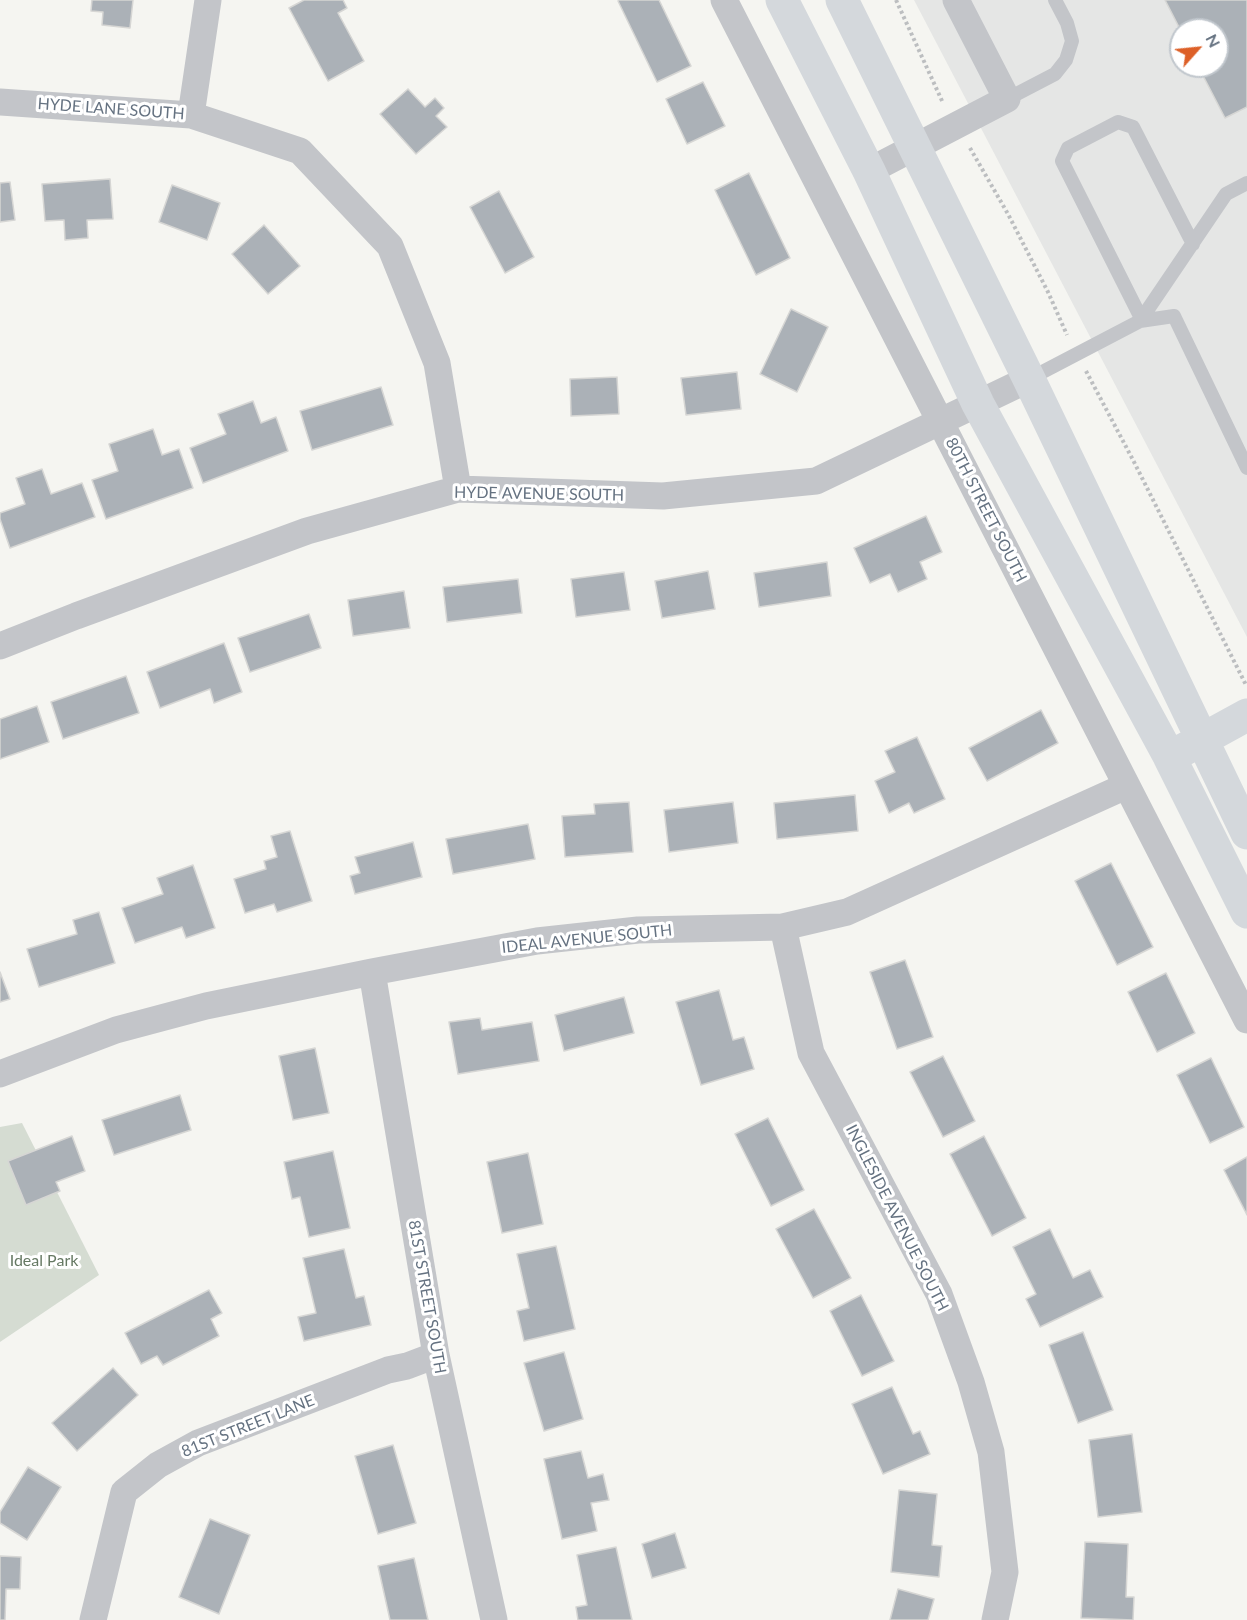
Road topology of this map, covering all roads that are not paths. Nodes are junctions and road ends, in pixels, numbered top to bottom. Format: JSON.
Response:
{"nodes":[{"id":1,"x":208,"y":0,"type":"edge"},
{"id":2,"x":724,"y":0,"type":"edge"},
{"id":3,"x":782,"y":0,"type":"edge"},
{"id":4,"x":843,"y":0,"type":"edge"},
{"id":5,"x":956,"y":0,"type":"edge"},
{"id":6,"x":1054,"y":0,"type":"edge"},
{"id":7,"x":1007,"y":99,"type":"junction"},
{"id":8,"x":0,"y":102,"type":"edge"},
{"id":9,"x":191,"y":115,"type":"junction"},
{"id":10,"x":915,"y":147,"type":"junction"},
{"id":11,"x":869,"y":171,"type":"junction"},
{"id":12,"x":1247,"y":183,"type":"edge"},
{"id":13,"x":1193,"y":244,"type":"junction"},
{"id":14,"x":1141,"y":320,"type":"junction"},
{"id":15,"x":1029,"y":379,"type":"junction"},
{"id":16,"x":978,"y":404,"type":"junction"},
{"id":17,"x":941,"y":422,"type":"junction"},
{"id":18,"x":1247,"y":468,"type":"edge"},
{"id":19,"x":458,"y":489,"type":"junction"},
{"id":20,"x":0,"y":646,"type":"edge"},
{"id":21,"x":1243,"y":721,"type":"edge"},
{"id":22,"x":1203,"y":740,"type":"junction"},
{"id":23,"x":1169,"y":756,"type":"junction"},
{"id":24,"x":1126,"y":786,"type":"junction"},
{"id":25,"x":1247,"y":832,"type":"edge"},
{"id":26,"x":1247,"y":912,"type":"edge"},
{"id":27,"x":783,"y":927,"type":"junction"},
{"id":28,"x":372,"y":972,"type":"junction"},
{"id":29,"x":1247,"y":1020,"type":"edge"},
{"id":30,"x":0,"y":1074,"type":"edge"},
{"id":31,"x":436,"y":1355,"type":"junction"},
{"id":32,"x":93,"y":1620,"type":"edge"},
{"id":33,"x":494,"y":1620,"type":"edge"},
{"id":34,"x":995,"y":1620,"type":"edge"}],
"edges":[{"from":1,"to":9,"type":"street"},
{"from":2,"to":17,"type":"street","name":"80TH STREET SOUTH"},
{"from":3,"to":11,"type":"main road"},
{"from":4,"to":10,"type":"main road"},
{"from":5,"to":7,"type":"street"},
{"from":6,"to":7,"type":"lane"},
{"from":7,"to":10,"type":"street"},
{"from":8,"to":9,"type":"street","name":"HYDE LANE SOUTH"},
{"from":9,"to":19,"type":"street","name":"HYDE LANE SOUTH"},
{"from":10,"to":11,"type":"street"},
{"from":10,"to":15,"type":"main road"},
{"from":11,"to":16,"type":"main road"},
{"from":12,"to":13,"type":"lane"},
{"from":13,"to":14,"type":"lane"},
{"from":13,"to":14,"type":"lane"},
{"from":14,"to":15,"type":"lane"},
{"from":14,"to":18,"type":"lane"},
{"from":15,"to":16,"type":"street","name":"HYDE AVENUE SOUTH"},
{"from":15,"to":22,"type":"main road"},
{"from":16,"to":17,"type":"street","name":"HYDE AVENUE SOUTH"},
{"from":16,"to":23,"type":"main road"},
{"from":17,"to":19,"type":"street","name":"HYDE AVENUE SOUTH"},
{"from":17,"to":24,"type":"street","name":"80TH STREET SOUTH"},
{"from":19,"to":20,"type":"street","name":"HYDE AVENUE SOUTH"},
{"from":21,"to":22,"type":"main road"},
{"from":22,"to":23,"type":"main road"},
{"from":22,"to":25,"type":"main road"},
{"from":23,"to":26,"type":"main road"},
{"from":24,"to":27,"type":"street","name":"IDEAL AVENUE SOUTH"},
{"from":24,"to":29,"type":"street","name":"80TH STREET SOUTH"},
{"from":27,"to":28,"type":"street","name":"IDEAL AVENUE SOUTH"},
{"from":27,"to":34,"type":"street","name":"INGLESIDE AVENUE SOUTH"},
{"from":28,"to":30,"type":"street","name":"IDEAL AVENUE SOUTH"},
{"from":28,"to":31,"type":"street","name":"81ST STREET SOUTH"},
{"from":31,"to":32,"type":"street","name":"81ST STREET LANE"},
{"from":31,"to":33,"type":"street","name":"81ST STREET SOUTH"}]}
